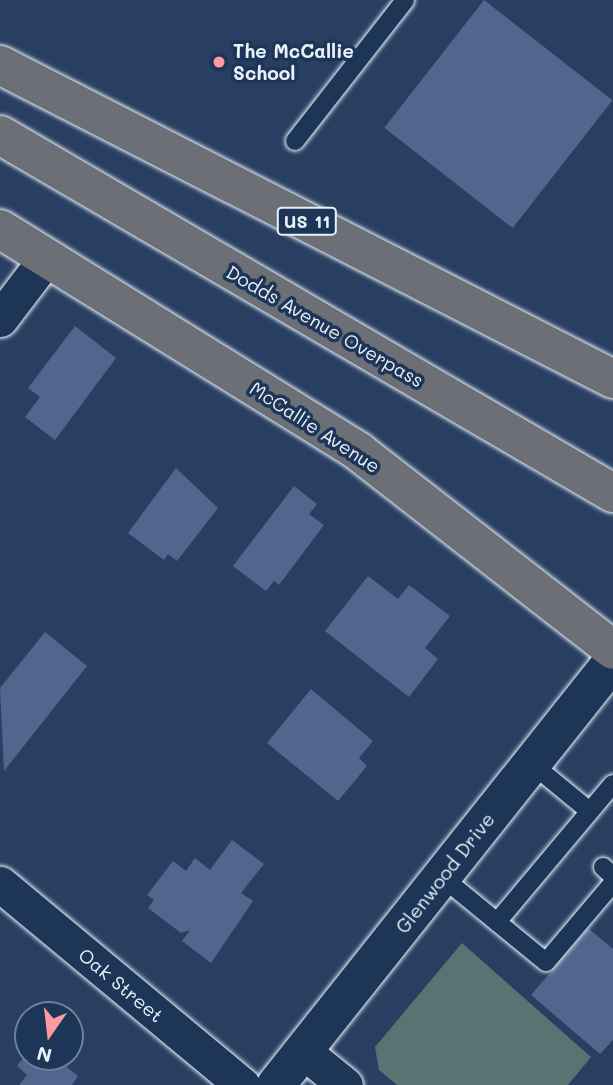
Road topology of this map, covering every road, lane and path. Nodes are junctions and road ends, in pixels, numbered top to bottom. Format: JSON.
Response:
{"nodes":[{"id":1,"x":405,"y":0,"type":"edge"},
{"id":2,"x":0,"y":65,"type":"edge"},
{"id":3,"x":0,"y":133,"type":"edge"},
{"id":4,"x":295,"y":141,"type":"dead end"},
{"id":5,"x":0,"y":229,"type":"edge"},
{"id":6,"x":47,"y":257,"type":"junction"},
{"id":7,"x":0,"y":319,"type":"edge"},
{"id":8,"x":613,"y":379,"type":"edge"},
{"id":9,"x":613,"y":493,"type":"edge"},
{"id":10,"x":613,"y":650,"type":"edge"},
{"id":11,"x":613,"y":661,"type":"edge"},
{"id":12,"x":531,"y":763,"type":"junction"},
{"id":13,"x":613,"y":784,"type":"edge"},
{"id":14,"x":586,"y":809,"type":"junction"},
{"id":15,"x":442,"y":877,"type":"junction"},
{"id":16,"x":613,"y":883,"type":"edge"},
{"id":17,"x":0,"y":884,"type":"edge"},
{"id":18,"x":497,"y":922,"type":"junction"},
{"id":19,"x":303,"y":1051,"type":"junction"},
{"id":20,"x":242,"y":1085,"type":"edge"},
{"id":21,"x":276,"y":1085,"type":"edge"},
{"id":22,"x":345,"y":1085,"type":"edge"}],
"edges":[{"from":1,"to":4,"type":"lane"},
{"from":2,"to":8,"type":"main road","number":"US 11"},
{"from":3,"to":9,"type":"main road","name":"Dodds Avenue Overpass"},
{"from":5,"to":6,"type":"main road","name":"McCallie Avenue"},
{"from":6,"to":7,"type":"street"},
{"from":6,"to":10,"type":"main road","name":"McCallie Avenue"},
{"from":11,"to":12,"type":"street","name":"Glenwood Drive"},
{"from":12,"to":14,"type":"lane"},
{"from":12,"to":15,"type":"street","name":"Glenwood Drive"},
{"from":13,"to":14,"type":"lane"},
{"from":14,"to":18,"type":"lane"},
{"from":15,"to":18,"type":"lane"},
{"from":15,"to":19,"type":"street","name":"Glenwood Drive"},
{"from":16,"to":18,"type":"lane"},
{"from":17,"to":20,"type":"street","name":"Oak Street"},
{"from":19,"to":21,"type":"street","name":"Glenwood Drive"},
{"from":19,"to":22,"type":"street"}]}
